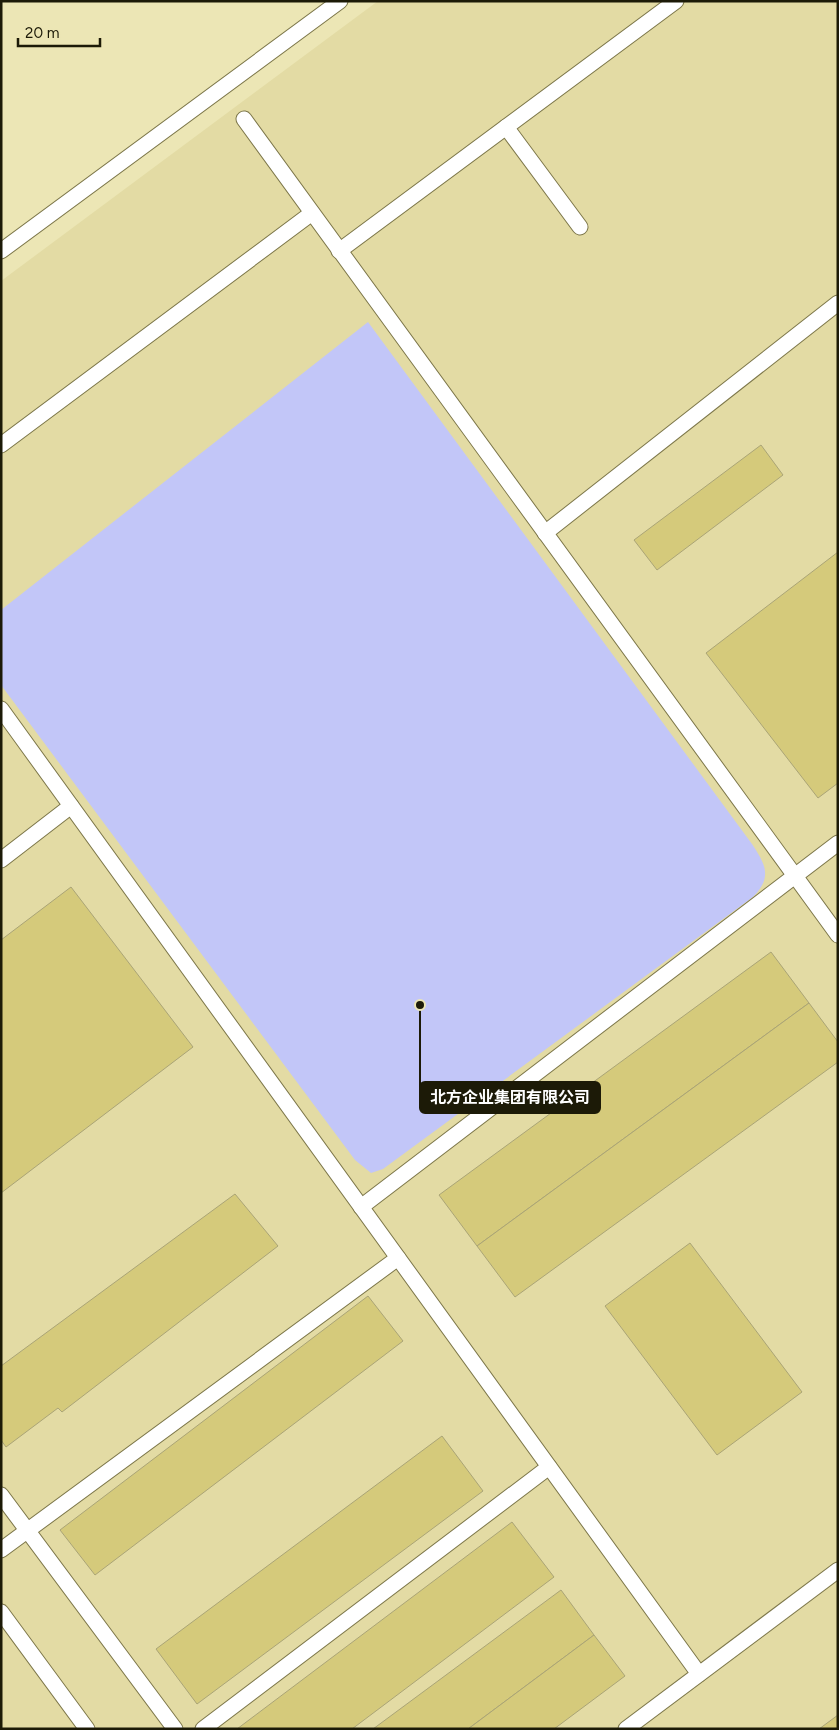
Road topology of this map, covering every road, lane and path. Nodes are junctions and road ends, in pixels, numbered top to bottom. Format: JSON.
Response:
{"nodes":[{"id":1,"x":340,"y":1,"type":"edge"},
{"id":2,"x":676,"y":1,"type":"edge"},
{"id":3,"x":244,"y":119,"type":"dead end"},
{"id":4,"x":506,"y":127,"type":"junction"},
{"id":5,"x":312,"y":213,"type":"junction"},
{"id":6,"x":580,"y":227,"type":"dead end"},
{"id":7,"x":1,"y":251,"type":"edge"},
{"id":8,"x":339,"y":251,"type":"junction"},
{"id":9,"x":838,"y":303,"type":"edge"},
{"id":10,"x":1,"y":445,"type":"edge"},
{"id":11,"x":545,"y":533,"type":"junction"},
{"id":12,"x":1,"y":709,"type":"edge"},
{"id":13,"x":71,"y":806,"type":"junction"},
{"id":14,"x":838,"y":842,"type":"edge"},
{"id":15,"x":1,"y":860,"type":"edge"},
{"id":16,"x":794,"y":876,"type":"junction"},
{"id":17,"x":838,"y":935,"type":"edge"},
{"id":18,"x":361,"y":1207,"type":"junction"},
{"id":19,"x":398,"y":1258,"type":"junction"},
{"id":20,"x":549,"y":1467,"type":"junction"},
{"id":21,"x":1,"y":1495,"type":"edge"},
{"id":22,"x":27,"y":1530,"type":"junction"},
{"id":23,"x":1,"y":1550,"type":"edge"},
{"id":24,"x":838,"y":1570,"type":"edge"},
{"id":25,"x":1,"y":1612,"type":"edge"},
{"id":26,"x":699,"y":1674,"type":"junction"},
{"id":27,"x":87,"y":1729,"type":"edge"},
{"id":28,"x":175,"y":1729,"type":"edge"},
{"id":29,"x":203,"y":1729,"type":"edge"},
{"id":30,"x":626,"y":1729,"type":"edge"}],
"edges":[{"from":1,"to":7,"type":"lane"},
{"from":2,"to":4,"type":"lane"},
{"from":3,"to":5,"type":"lane"},
{"from":4,"to":6,"type":"lane"},
{"from":4,"to":8,"type":"lane"},
{"from":5,"to":8,"type":"lane"},
{"from":5,"to":10,"type":"lane"},
{"from":8,"to":11,"type":"lane"},
{"from":9,"to":11,"type":"lane"},
{"from":11,"to":16,"type":"lane"},
{"from":12,"to":13,"type":"lane"},
{"from":13,"to":15,"type":"lane"},
{"from":13,"to":18,"type":"lane"},
{"from":14,"to":16,"type":"lane"},
{"from":16,"to":17,"type":"lane"},
{"from":16,"to":18,"type":"lane"},
{"from":18,"to":19,"type":"lane"},
{"from":19,"to":20,"type":"lane"},
{"from":19,"to":22,"type":"lane"},
{"from":20,"to":26,"type":"lane"},
{"from":20,"to":29,"type":"lane"},
{"from":21,"to":22,"type":"lane"},
{"from":22,"to":23,"type":"lane"},
{"from":22,"to":28,"type":"lane"},
{"from":24,"to":26,"type":"lane"},
{"from":25,"to":27,"type":"lane"},
{"from":26,"to":30,"type":"lane"}]}
